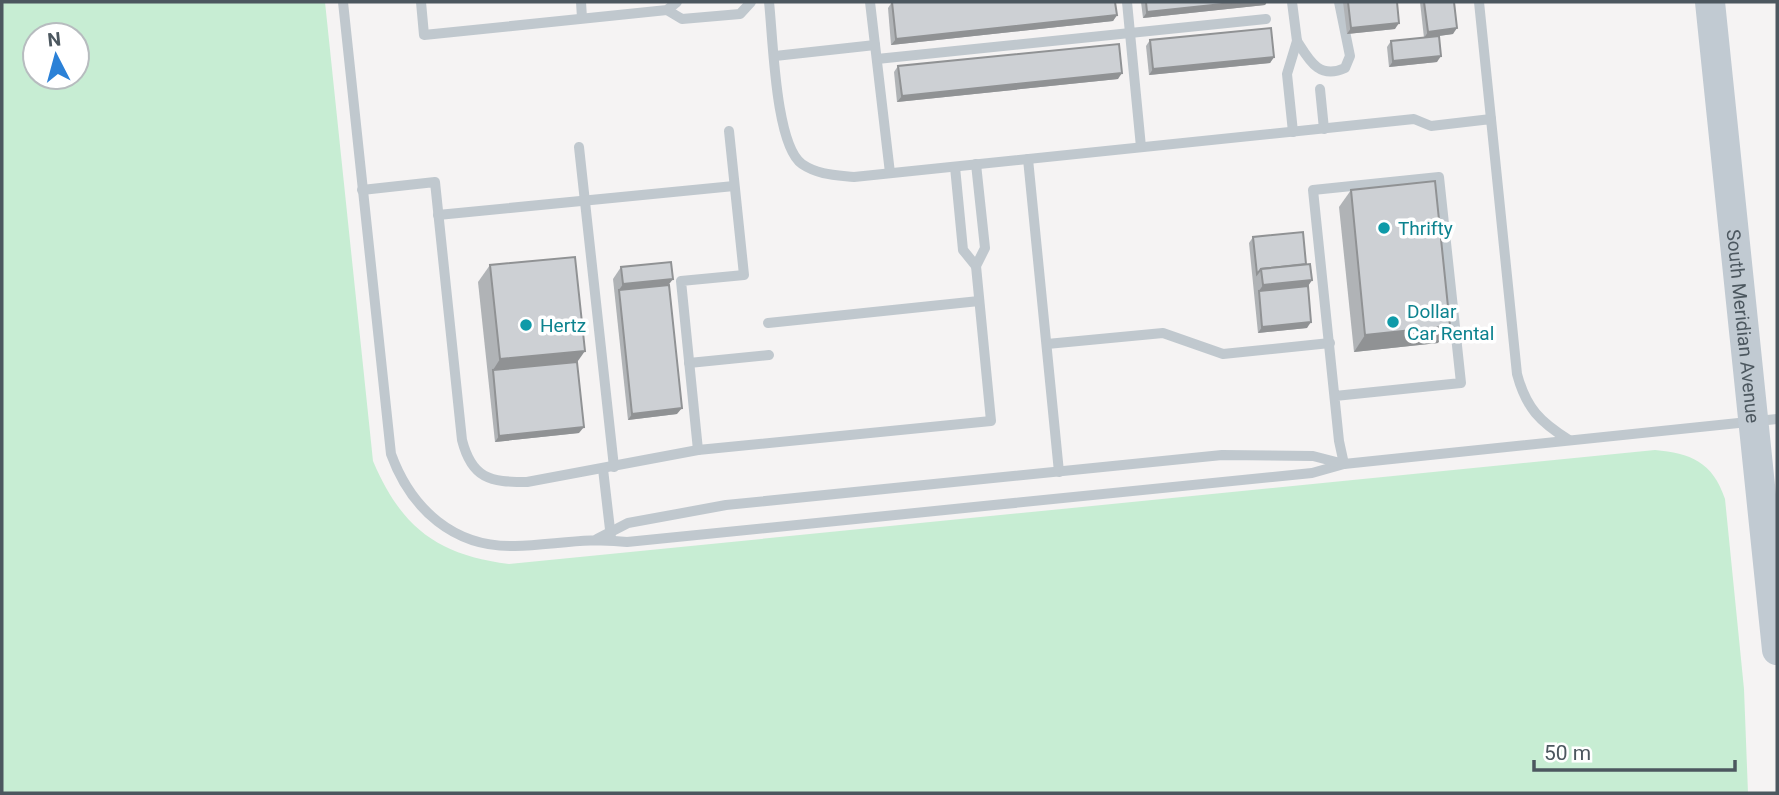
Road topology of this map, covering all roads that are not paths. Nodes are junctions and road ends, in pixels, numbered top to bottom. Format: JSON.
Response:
{"nodes":[{"id":1,"x":343,"y":2,"type":"edge"},
{"id":2,"x":421,"y":2,"type":"edge"},
{"id":3,"x":580,"y":2,"type":"edge"},
{"id":4,"x":677,"y":2,"type":"edge"},
{"id":5,"x":751,"y":2,"type":"edge"},
{"id":6,"x":769,"y":2,"type":"edge"},
{"id":7,"x":870,"y":2,"type":"edge"},
{"id":8,"x":1126,"y":2,"type":"edge"},
{"id":9,"x":1292,"y":2,"type":"edge"},
{"id":10,"x":1339,"y":2,"type":"edge"},
{"id":11,"x":1479,"y":2,"type":"edge"},
{"id":12,"x":1710,"y":2,"type":"edge"},
{"id":13,"x":667,"y":10,"type":"junction"},
{"id":14,"x":582,"y":18,"type":"junction"},
{"id":15,"x":1266,"y":19,"type":"dead end"},
{"id":16,"x":1130,"y":33,"type":"junction"},
{"id":17,"x":1297,"y":41,"type":"junction"},
{"id":18,"x":875,"y":45,"type":"junction"},
{"id":19,"x":775,"y":56,"type":"junction"},
{"id":20,"x":877,"y":60,"type":"junction"},
{"id":21,"x":1320,"y":89,"type":"dead end"},
{"id":22,"x":1491,"y":119,"type":"junction"},
{"id":23,"x":1324,"y":129,"type":"junction"},
{"id":24,"x":729,"y":131,"type":"dead end"},
{"id":25,"x":1293,"y":132,"type":"junction"},
{"id":26,"x":579,"y":148,"type":"dead end"},
{"id":27,"x":1141,"y":148,"type":"junction"},
{"id":28,"x":1028,"y":159,"type":"junction"},
{"id":29,"x":976,"y":164,"type":"junction"},
{"id":30,"x":955,"y":167,"type":"junction"},
{"id":31,"x":890,"y":173,"type":"junction"},
{"id":32,"x":734,"y":186,"type":"junction"},
{"id":33,"x":362,"y":190,"type":"junction"},
{"id":34,"x":585,"y":201,"type":"junction"},
{"id":35,"x":438,"y":215,"type":"junction"},
{"id":36,"x":976,"y":266,"type":"junction"},
{"id":37,"x":979,"y":301,"type":"junction"},
{"id":38,"x":768,"y":323,"type":"dead end"},
{"id":39,"x":1330,"y":343,"type":"junction"},
{"id":40,"x":1046,"y":344,"type":"junction"},
{"id":41,"x":769,"y":355,"type":"dead end"},
{"id":42,"x":689,"y":363,"type":"junction"},
{"id":43,"x":1335,"y":396,"type":"junction"},
{"id":44,"x":1765,"y":420,"type":"edge"},
{"id":45,"x":1569,"y":440,"type":"junction"},
{"id":46,"x":698,"y":450,"type":"junction"},
{"id":47,"x":1344,"y":464,"type":"junction"},
{"id":48,"x":608,"y":468,"type":"junction"},
{"id":49,"x":1059,"y":472,"type":"junction"},
{"id":50,"x":611,"y":536,"type":"junction"},
{"id":51,"x":1777,"y":650,"type":"edge"}],
"edges":[{"from":1,"to":33,"type":"lane"},
{"from":2,"to":14,"type":"lane"},
{"from":3,"to":14,"type":"lane"},
{"from":4,"to":13,"type":"lane"},
{"from":5,"to":13,"type":"lane"},
{"from":6,"to":19,"type":"lane"},
{"from":7,"to":18,"type":"lane"},
{"from":8,"to":16,"type":"lane"},
{"from":9,"to":17,"type":"lane"},
{"from":10,"to":17,"type":"lane"},
{"from":11,"to":22,"type":"lane"},
{"from":12,"to":44,"type":"main road","name":"South Meridian Avenue"},
{"from":13,"to":14,"type":"lane"},
{"from":15,"to":16,"type":"lane"},
{"from":16,"to":20,"type":"lane"},
{"from":16,"to":27,"type":"lane"},
{"from":17,"to":25,"type":"lane"},
{"from":18,"to":19,"type":"lane"},
{"from":18,"to":20,"type":"lane"},
{"from":19,"to":31,"type":"lane"},
{"from":20,"to":31,"type":"lane"},
{"from":21,"to":23,"type":"lane"},
{"from":22,"to":23,"type":"lane"},
{"from":22,"to":45,"type":"lane"},
{"from":23,"to":25,"type":"lane"},
{"from":24,"to":32,"type":"lane"},
{"from":25,"to":27,"type":"lane"},
{"from":26,"to":34,"type":"lane"},
{"from":27,"to":28,"type":"lane"},
{"from":28,"to":29,"type":"lane"},
{"from":28,"to":40,"type":"lane"},
{"from":29,"to":30,"type":"lane"},
{"from":29,"to":36,"type":"lane"},
{"from":30,"to":31,"type":"lane"},
{"from":30,"to":36,"type":"lane"},
{"from":32,"to":34,"type":"lane"},
{"from":32,"to":42,"type":"lane"},
{"from":33,"to":35,"type":"lane"},
{"from":33,"to":50,"type":"lane"},
{"from":34,"to":35,"type":"lane"},
{"from":34,"to":48,"type":"lane"},
{"from":35,"to":48,"type":"lane"},
{"from":36,"to":37,"type":"lane"},
{"from":37,"to":38,"type":"lane"},
{"from":37,"to":46,"type":"lane"},
{"from":39,"to":40,"type":"lane"},
{"from":39,"to":43,"type":"lane"},
{"from":39,"to":43,"type":"lane"},
{"from":40,"to":49,"type":"lane"},
{"from":41,"to":42,"type":"lane"},
{"from":42,"to":46,"type":"lane"},
{"from":43,"to":47,"type":"lane"},
{"from":44,"to":45,"type":"lane"},
{"from":44,"to":51,"type":"main road","name":"South Meridian Avenue"},
{"from":45,"to":47,"type":"lane"},
{"from":46,"to":48,"type":"lane"},
{"from":47,"to":49,"type":"lane"},
{"from":47,"to":50,"type":"lane"},
{"from":48,"to":50,"type":"lane"},
{"from":49,"to":50,"type":"lane"}]}
